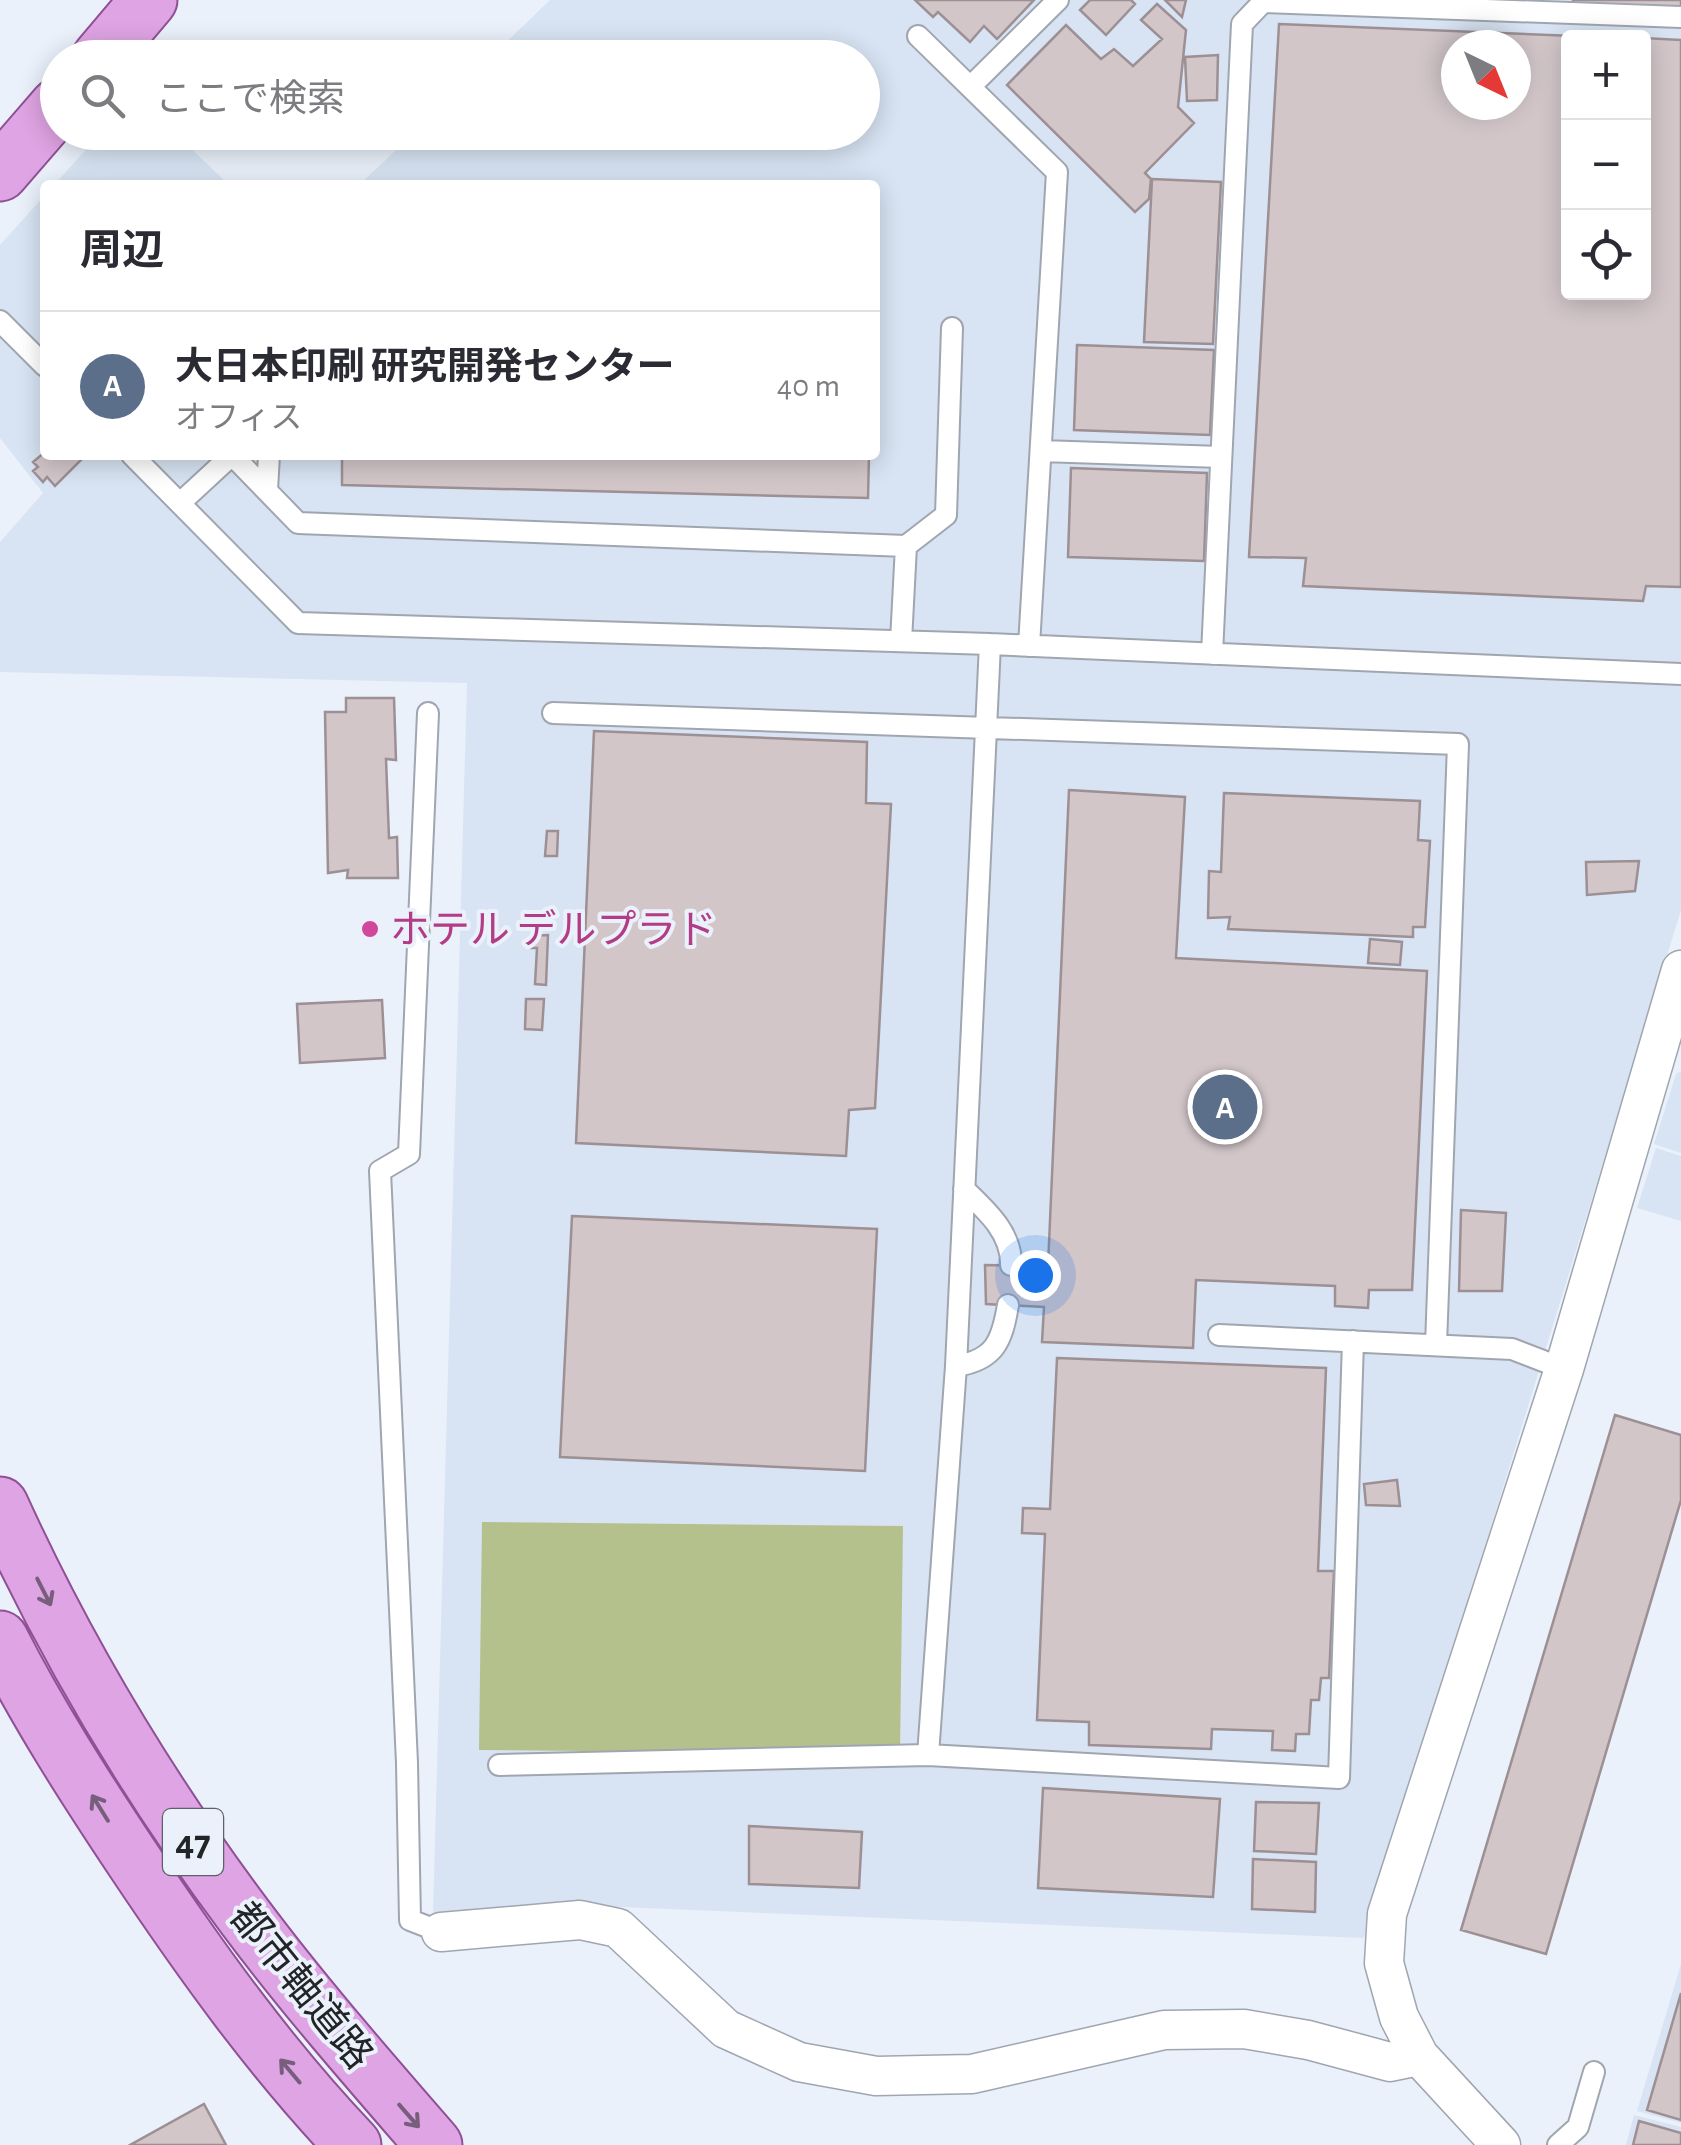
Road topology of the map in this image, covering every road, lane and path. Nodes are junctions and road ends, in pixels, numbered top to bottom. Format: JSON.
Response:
{"nodes":[{"id":1,"x":149,"y":0,"type":"edge"},
{"id":2,"x":1058,"y":0,"type":"edge"},
{"id":3,"x":1681,"y":16,"type":"edge"},
{"id":4,"x":918,"y":36,"type":"dead end"},
{"id":5,"x":115,"y":40,"type":"edge"},
{"id":6,"x":970,"y":87,"type":"junction"},
{"id":7,"x":40,"y":127,"type":"edge"},
{"id":8,"x":0,"y":173,"type":"edge"},
{"id":9,"x":0,"y":321,"type":"edge"},
{"id":10,"x":952,"y":328,"type":"dead end"},
{"id":11,"x":40,"y":361,"type":"edge"},
{"id":12,"x":1041,"y":451,"type":"junction"},
{"id":13,"x":1222,"y":457,"type":"junction"},
{"id":14,"x":137,"y":460,"type":"edge"},
{"id":15,"x":227,"y":460,"type":"edge"},
{"id":16,"x":237,"y":460,"type":"edge"},
{"id":17,"x":268,"y":460,"type":"edge"},
{"id":18,"x":267,"y":490,"type":"junction"},
{"id":19,"x":180,"y":503,"type":"junction"},
{"id":20,"x":906,"y":546,"type":"junction"},
{"id":21,"x":902,"y":641,"type":"junction"},
{"id":22,"x":990,"y":644,"type":"junction"},
{"id":23,"x":1028,"y":646,"type":"junction"},
{"id":24,"x":1212,"y":654,"type":"junction"},
{"id":25,"x":1681,"y":674,"type":"edge"},
{"id":26,"x":428,"y":713,"type":"dead end"},
{"id":27,"x":552,"y":713,"type":"dead end"},
{"id":28,"x":985,"y":729,"type":"junction"},
{"id":29,"x":1678,"y":995,"type":"edge"},
{"id":30,"x":964,"y":1189,"type":"junction"},
{"id":31,"x":1012,"y":1265,"type":"dead end"},
{"id":32,"x":1008,"y":1305,"type":"dead end"},
{"id":33,"x":1218,"y":1334,"type":"dead end"},
{"id":34,"x":1353,"y":1341,"type":"junction"},
{"id":35,"x":1436,"y":1345,"type":"junction"},
{"id":36,"x":956,"y":1366,"type":"junction"},
{"id":37,"x":1564,"y":1369,"type":"junction"},
{"id":38,"x":0,"y":1506,"type":"edge"},
{"id":39,"x":0,"y":1638,"type":"edge"},
{"id":40,"x":928,"y":1756,"type":"junction"},
{"id":41,"x":499,"y":1765,"type":"dead end"},
{"id":42,"x":441,"y":1932,"type":"joint"},
{"id":43,"x":1419,"y":2056,"type":"junction"},
{"id":44,"x":1594,"y":2072,"type":"dead end"},
{"id":45,"x":353,"y":2145,"type":"edge"},
{"id":46,"x":434,"y":2145,"type":"edge"},
{"id":47,"x":1501,"y":2145,"type":"edge"},
{"id":48,"x":1558,"y":2145,"type":"edge"}],
"edges":[{"from":1,"to":5,"type":"main road"},
{"from":2,"to":6,"type":"lane"},
{"from":3,"to":13,"type":"lane"},
{"from":4,"to":6,"type":"lane"},
{"from":6,"to":12,"type":"lane"},
{"from":7,"to":8,"type":"main road"},
{"from":9,"to":11,"type":"lane"},
{"from":10,"to":20,"type":"lane"},
{"from":12,"to":13,"type":"lane"},
{"from":12,"to":23,"type":"lane"},
{"from":13,"to":24,"type":"lane"},
{"from":14,"to":19,"type":"lane"},
{"from":15,"to":19,"type":"lane"},
{"from":16,"to":18,"type":"lane"},
{"from":17,"to":18,"type":"lane"},
{"from":18,"to":20,"type":"lane"},
{"from":19,"to":21,"type":"lane"},
{"from":20,"to":21,"type":"lane"},
{"from":21,"to":22,"type":"lane"},
{"from":22,"to":23,"type":"lane"},
{"from":22,"to":28,"type":"lane"},
{"from":23,"to":24,"type":"lane"},
{"from":24,"to":25,"type":"lane"},
{"from":26,"to":42,"type":"lane"},
{"from":27,"to":28,"type":"lane"},
{"from":28,"to":30,"type":"lane"},
{"from":28,"to":35,"type":"lane"},
{"from":29,"to":37,"type":"street"},
{"from":30,"to":31,"type":"lane"},
{"from":30,"to":36,"type":"lane"},
{"from":32,"to":36,"type":"lane"},
{"from":33,"to":34,"type":"lane"},
{"from":34,"to":35,"type":"lane"},
{"from":34,"to":40,"type":"lane"},
{"from":35,"to":37,"type":"lane"},
{"from":36,"to":40,"type":"lane"},
{"from":37,"to":43,"type":"street"},
{"from":38,"to":46,"type":"main road","name":"都市軸道路","number":"47","one_way":true},
{"from":45,"to":39,"type":"main road","name":"都市軸道路","number":"47","one_way":true},
{"from":40,"to":41,"type":"lane"},
{"from":42,"to":43,"type":"street"},
{"from":43,"to":47,"type":"street"},
{"from":44,"to":48,"type":"lane"}]}
